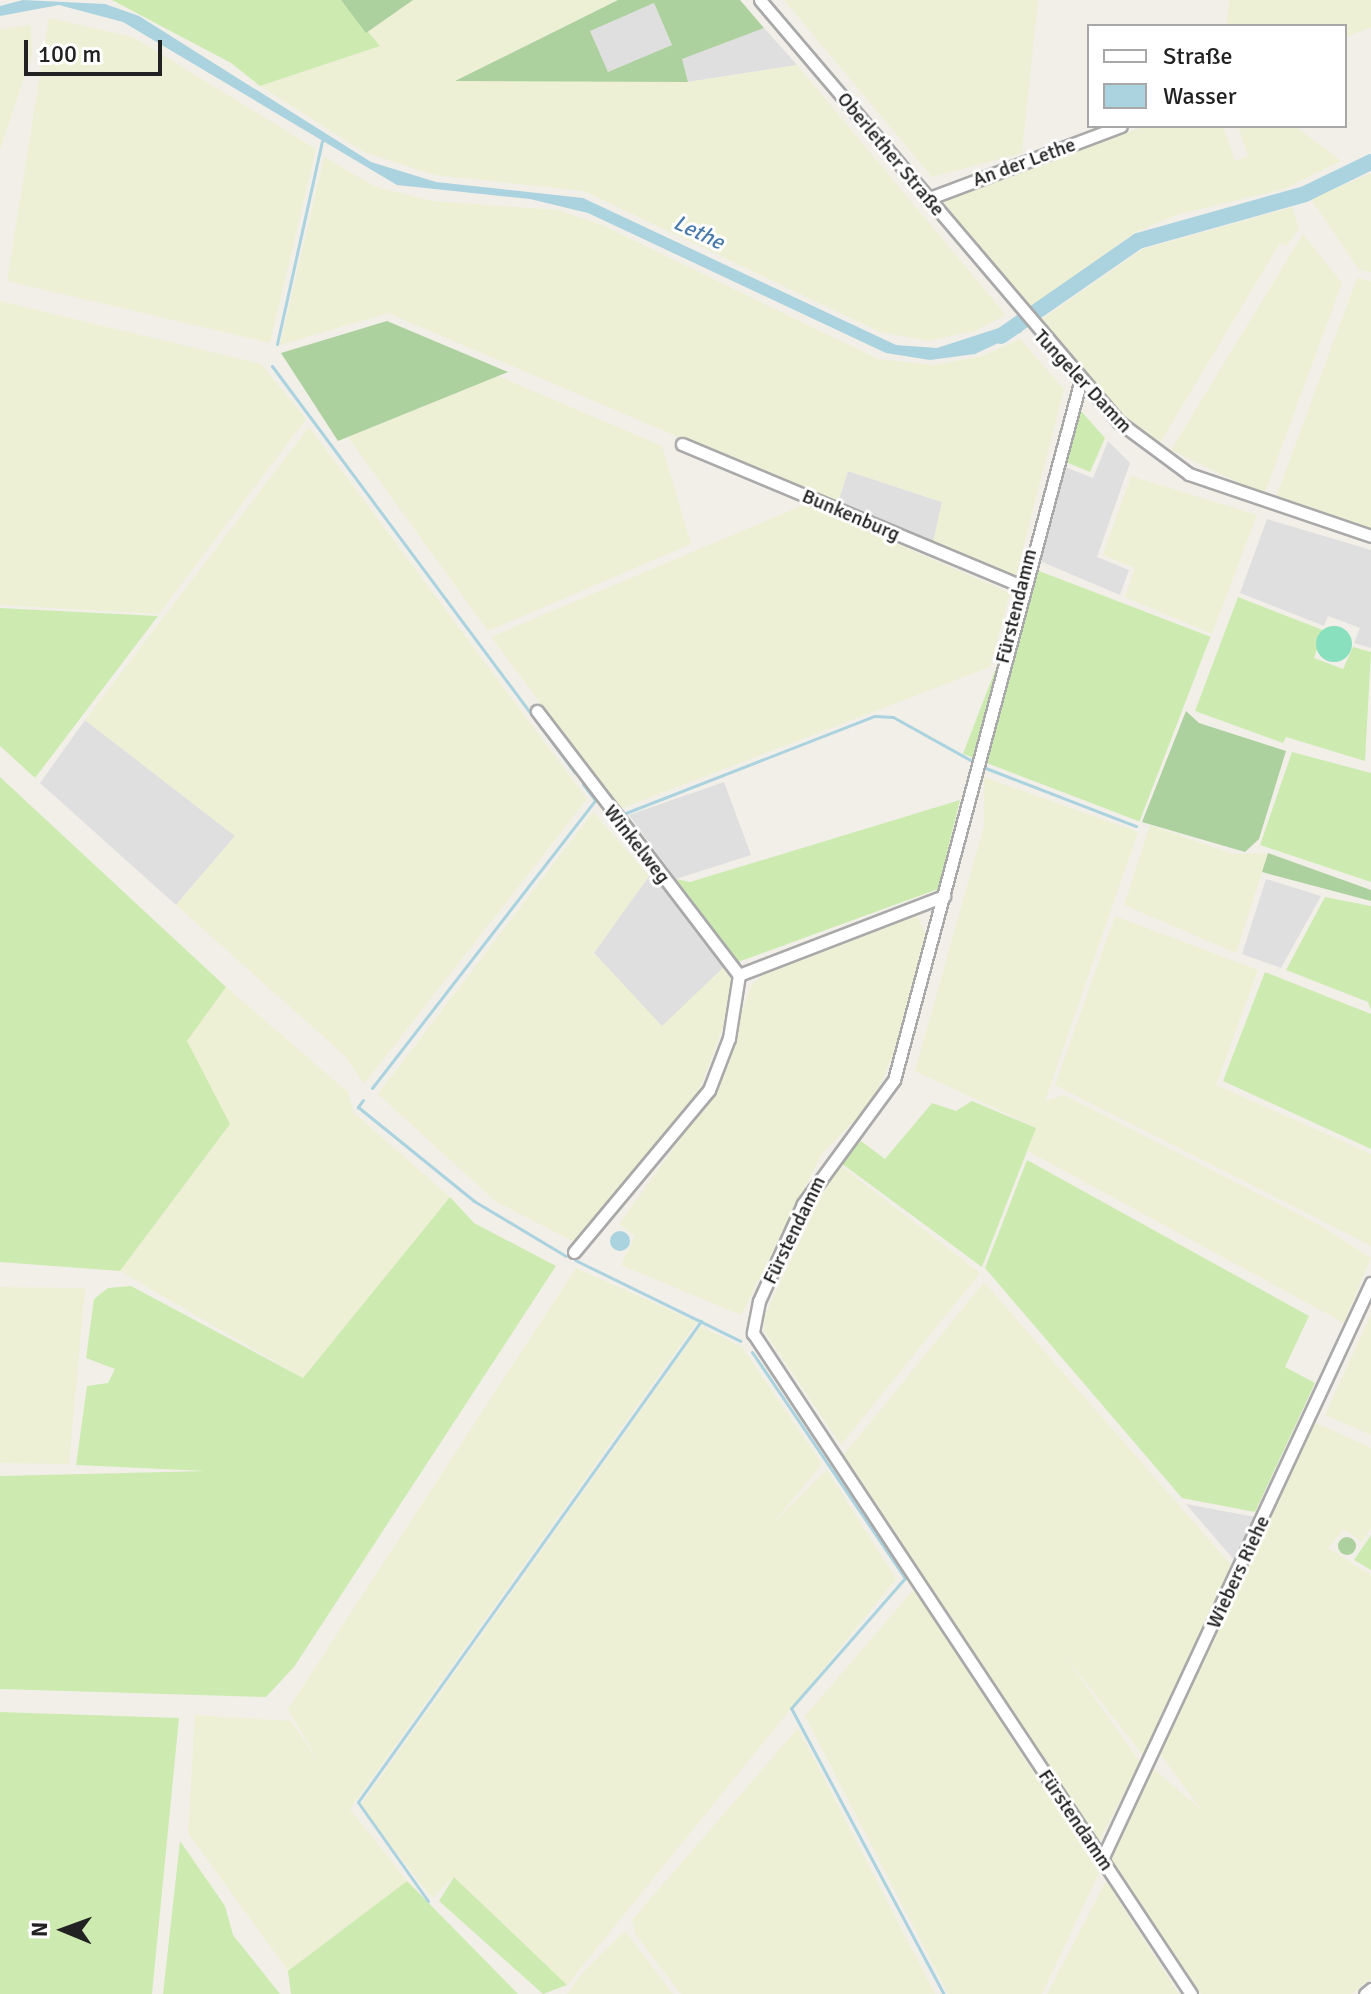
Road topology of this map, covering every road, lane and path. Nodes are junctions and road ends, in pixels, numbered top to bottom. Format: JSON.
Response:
{"nodes":[{"id":1,"x":760,"y":0,"type":"edge"},
{"id":2,"x":1116,"y":128,"type":"edge"},
{"id":3,"x":927,"y":199,"type":"junction"},
{"id":4,"x":1018,"y":311,"type":"joint"},
{"id":5,"x":1080,"y":383,"type":"junction"},
{"id":6,"x":682,"y":444,"type":"dead end"},
{"id":7,"x":1371,"y":536,"type":"edge"},
{"id":8,"x":1021,"y":586,"type":"junction"},
{"id":9,"x":537,"y":711,"type":"dead end"},
{"id":10,"x":944,"y":896,"type":"junction"},
{"id":11,"x":739,"y":975,"type":"junction"},
{"id":12,"x":574,"y":1252,"type":"dead end"},
{"id":13,"x":1371,"y":1283,"type":"edge"},
{"id":14,"x":1102,"y":1859,"type":"junction"},
{"id":15,"x":1371,"y":1989,"type":"edge"},
{"id":16,"x":1191,"y":1994,"type":"edge"},
{"id":17,"x":1365,"y":1994,"type":"edge"}],
"edges":[{"from":1,"to":3,"type":"street","name":"Oberlether Straße"},
{"from":2,"to":3,"type":"street","name":"An der Lethe"},
{"from":3,"to":4,"type":"street","name":"Oberlether Straße"},
{"from":4,"to":5,"type":"street","name":"Tungeler Damm"},
{"from":5,"to":7,"type":"street","name":"Tungeler Damm"},
{"from":5,"to":8,"type":"street","name":"Fürstendamm"},
{"from":6,"to":8,"type":"street","name":"Bunkenburg"},
{"from":8,"to":10,"type":"street","name":"Fürstendamm"},
{"from":9,"to":11,"type":"street","name":"Winkelweg"},
{"from":10,"to":11,"type":"street"},
{"from":10,"to":14,"type":"street","name":"Fürstendamm"},
{"from":11,"to":12,"type":"street"},
{"from":13,"to":14,"type":"street","name":"Wiebers Riehe"},
{"from":14,"to":16,"type":"street","name":"Fürstendamm"},
{"from":15,"to":17,"type":"street"}]}
